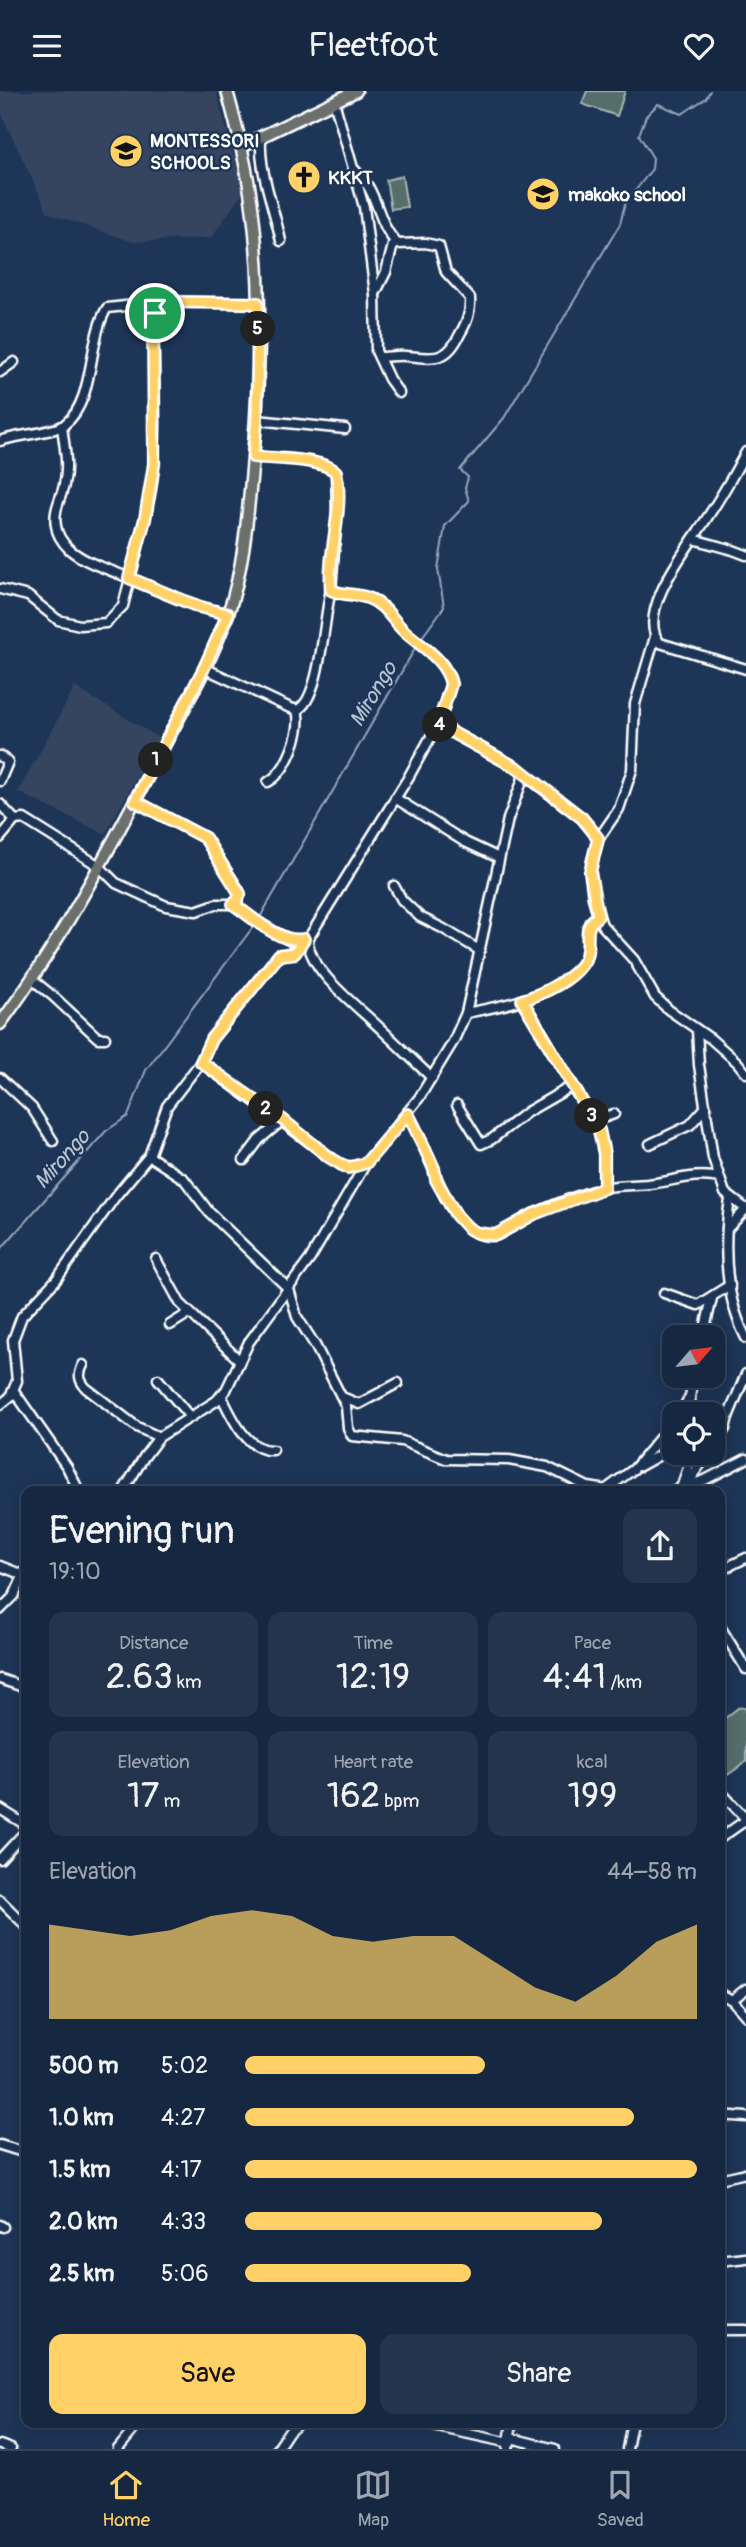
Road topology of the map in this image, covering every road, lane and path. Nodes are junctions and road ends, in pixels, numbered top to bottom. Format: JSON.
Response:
{"nodes":[{"id":1,"x":227,"y":91,"type":"edge"},
{"id":2,"x":356,"y":91,"type":"edge"},
{"id":3,"x":334,"y":101,"type":"junction"},
{"id":4,"x":261,"y":138,"type":"junction"},
{"id":5,"x":242,"y":146,"type":"junction"},
{"id":6,"x":355,"y":170,"type":"junction"},
{"id":7,"x":281,"y":241,"type":"dead end"},
{"id":8,"x":394,"y":241,"type":"junction"},
{"id":9,"x":375,"y":294,"type":"junction"},
{"id":10,"x":162,"y":302,"type":"junction"},
{"id":11,"x":258,"y":303,"type":"junction"},
{"id":12,"x":379,"y":357,"type":"junction"},
{"id":13,"x":14,"y":362,"type":"dead end"},
{"id":14,"x":0,"y":372,"type":"edge"},
{"id":15,"x":399,"y":393,"type":"dead end"},
{"id":16,"x":257,"y":420,"type":"junction"},
{"id":17,"x":62,"y":426,"type":"junction"},
{"id":18,"x":345,"y":429,"type":"dead end"},
{"id":19,"x":0,"y":441,"type":"edge"},
{"id":20,"x":746,"y":452,"type":"edge"},
{"id":21,"x":253,"y":457,"type":"junction"},
{"id":22,"x":693,"y":539,"type":"junction"},
{"id":23,"x":746,"y":555,"type":"edge"},
{"id":24,"x":129,"y":578,"type":"junction"},
{"id":25,"x":0,"y":589,"type":"edge"},
{"id":26,"x":331,"y":590,"type":"junction"},
{"id":27,"x":228,"y":614,"type":"junction"},
{"id":28,"x":655,"y":637,"type":"junction"},
{"id":29,"x":204,"y":668,"type":"junction"},
{"id":30,"x":746,"y":669,"type":"edge"},
{"id":31,"x":297,"y":710,"type":"junction"},
{"id":32,"x":439,"y":722,"type":"junction"},
{"id":33,"x":0,"y":757,"type":"edge"},
{"id":34,"x":522,"y":773,"type":"junction"},
{"id":35,"x":0,"y":781,"type":"edge"},
{"id":36,"x":268,"y":782,"type":"dead end"},
{"id":37,"x":395,"y":798,"type":"junction"},
{"id":38,"x":135,"y":801,"type":"junction"},
{"id":39,"x":0,"y":804,"type":"edge"},
{"id":40,"x":15,"y":820,"type":"junction"},
{"id":41,"x":0,"y":838,"type":"edge"},
{"id":42,"x":598,"y":838,"type":"junction"},
{"id":43,"x":499,"y":858,"type":"junction"},
{"id":44,"x":99,"y":866,"type":"junction"},
{"id":45,"x":394,"y":886,"type":"dead end"},
{"id":46,"x":233,"y":904,"type":"junction"},
{"id":47,"x":598,"y":916,"type":"junction"},
{"id":48,"x":306,"y":939,"type":"junction"},
{"id":49,"x":479,"y":950,"type":"junction"},
{"id":50,"x":33,"y":980,"type":"junction"},
{"id":51,"x":522,"y":1000,"type":"junction"},
{"id":52,"x":466,"y":1013,"type":"junction"},
{"id":53,"x":0,"y":1024,"type":"edge"},
{"id":54,"x":697,"y":1030,"type":"junction"},
{"id":55,"x":105,"y":1038,"type":"dead end"},
{"id":56,"x":201,"y":1062,"type":"junction"},
{"id":57,"x":746,"y":1073,"type":"edge"},
{"id":58,"x":0,"y":1078,"type":"edge"},
{"id":59,"x":432,"y":1078,"type":"junction"},
{"id":60,"x":572,"y":1086,"type":"junction"},
{"id":61,"x":457,"y":1105,"type":"dead end"},
{"id":62,"x":706,"y":1107,"type":"junction"},
{"id":63,"x":408,"y":1114,"type":"junction"},
{"id":64,"x":614,"y":1114,"type":"dead end"},
{"id":65,"x":283,"y":1120,"type":"junction"},
{"id":66,"x":594,"y":1121,"type":"junction"},
{"id":67,"x":53,"y":1140,"type":"dead end"},
{"id":68,"x":650,"y":1144,"type":"dead end"},
{"id":69,"x":149,"y":1157,"type":"junction"},
{"id":70,"x":244,"y":1160,"type":"dead end"},
{"id":71,"x":366,"y":1163,"type":"junction"},
{"id":72,"x":719,"y":1178,"type":"junction"},
{"id":73,"x":604,"y":1188,"type":"junction"},
{"id":74,"x":730,"y":1199,"type":"junction"},
{"id":75,"x":746,"y":1209,"type":"edge"},
{"id":76,"x":727,"y":1229,"type":"junction"},
{"id":77,"x":156,"y":1259,"type":"dead end"},
{"id":78,"x":730,"y":1286,"type":"junction"},
{"id":79,"x":289,"y":1289,"type":"junction"},
{"id":80,"x":664,"y":1293,"type":"dead end"},
{"id":81,"x":712,"y":1298,"type":"junction"},
{"id":82,"x":189,"y":1313,"type":"junction"},
{"id":83,"x":170,"y":1325,"type":"dead end"},
{"id":84,"x":706,"y":1325,"type":"edge"},
{"id":85,"x":746,"y":1338,"type":"edge"},
{"id":86,"x":239,"y":1360,"type":"junction"},
{"id":87,"x":83,"y":1366,"type":"dead end"},
{"id":88,"x":746,"y":1374,"type":"edge"},
{"id":89,"x":158,"y":1379,"type":"dead end"},
{"id":90,"x":398,"y":1383,"type":"dead end"},
{"id":91,"x":692,"y":1388,"type":"edge"},
{"id":92,"x":14,"y":1391,"type":"junction"},
{"id":93,"x":221,"y":1395,"type":"junction"},
{"id":94,"x":342,"y":1397,"type":"junction"},
{"id":95,"x":690,"y":1397,"type":"junction"},
{"id":96,"x":687,"y":1402,"type":"edge"},
{"id":97,"x":690,"y":1402,"type":"edge"},
{"id":98,"x":0,"y":1405,"type":"edge"},
{"id":99,"x":190,"y":1417,"type":"junction"},
{"id":100,"x":728,"y":1417,"type":"junction"},
{"id":101,"x":725,"y":1419,"type":"edge"},
{"id":102,"x":725,"y":1426,"type":"edge"},
{"id":103,"x":662,"y":1435,"type":"edge"},
{"id":104,"x":159,"y":1437,"type":"junction"},
{"id":105,"x":274,"y":1450,"type":"dead end"},
{"id":106,"x":662,"y":1454,"type":"edge"},
{"id":107,"x":746,"y":1459,"type":"edge"},
{"id":108,"x":689,"y":1465,"type":"edge"},
{"id":109,"x":700,"y":1465,"type":"edge"},
{"id":110,"x":634,"y":1469,"type":"junction"},
{"id":111,"x":76,"y":1486,"type":"edge"},
{"id":112,"x":126,"y":1486,"type":"edge"},
{"id":113,"x":577,"y":1486,"type":"edge"},
{"id":114,"x":611,"y":1486,"type":"edge"},
{"id":115,"x":681,"y":1486,"type":"edge"},
{"id":116,"x":683,"y":1486,"type":"edge"},
{"id":117,"x":687,"y":1486,"type":"edge"},
{"id":118,"x":746,"y":1558,"type":"edge"},
{"id":119,"x":0,"y":1566,"type":"edge"},
{"id":120,"x":725,"y":1568,"type":"edge"},
{"id":121,"x":21,"y":1571,"type":"edge"},
{"id":122,"x":21,"y":1579,"type":"edge"},
{"id":123,"x":0,"y":1610,"type":"edge"},
{"id":124,"x":725,"y":1635,"type":"edge"},
{"id":125,"x":746,"y":1669,"type":"edge"},
{"id":126,"x":0,"y":1679,"type":"edge"},
{"id":127,"x":21,"y":1686,"type":"edge"},
{"id":128,"x":725,"y":1796,"type":"edge"},
{"id":129,"x":0,"y":1809,"type":"edge"},
{"id":130,"x":746,"y":1819,"type":"edge"},
{"id":131,"x":21,"y":1822,"type":"edge"},
{"id":132,"x":725,"y":1835,"type":"edge"},
{"id":133,"x":21,"y":1836,"type":"edge"},
{"id":134,"x":0,"y":1859,"type":"edge"},
{"id":135,"x":0,"y":1900,"type":"edge"},
{"id":136,"x":21,"y":1921,"type":"edge"},
{"id":137,"x":746,"y":1989,"type":"edge"},
{"id":138,"x":725,"y":1996,"type":"edge"},
{"id":139,"x":732,"y":2000,"type":"junction"},
{"id":140,"x":746,"y":2017,"type":"edge"},
{"id":141,"x":725,"y":2115,"type":"edge"},
{"id":142,"x":746,"y":2117,"type":"edge"},
{"id":143,"x":0,"y":2145,"type":"edge"},
{"id":144,"x":21,"y":2151,"type":"edge"},
{"id":145,"x":746,"y":2172,"type":"edge"},
{"id":146,"x":725,"y":2177,"type":"edge"},
{"id":147,"x":746,"y":2257,"type":"edge"},
{"id":148,"x":725,"y":2260,"type":"edge"},
{"id":149,"x":725,"y":2330,"type":"edge"},
{"id":150,"x":746,"y":2330,"type":"edge"},
{"id":151,"x":135,"y":2428,"type":"edge"},
{"id":152,"x":292,"y":2428,"type":"edge"},
{"id":153,"x":442,"y":2428,"type":"edge"},
{"id":154,"x":631,"y":2428,"type":"edge"},
{"id":155,"x":510,"y":2443,"type":"edge"},
{"id":156,"x":0,"y":2445,"type":"edge"},
{"id":157,"x":10,"y":2449,"type":"edge"},
{"id":158,"x":118,"y":2449,"type":"edge"},
{"id":159,"x":277,"y":2449,"type":"edge"},
{"id":160,"x":553,"y":2449,"type":"edge"},
{"id":161,"x":626,"y":2449,"type":"edge"}],
"edges":[{"from":1,"to":5,"type":"main road"},
{"from":2,"to":3,"type":"main road"},
{"from":3,"to":4,"type":"main road"},
{"from":3,"to":6,"type":"street"},
{"from":4,"to":5,"type":"main road"},
{"from":4,"to":7,"type":"street"},
{"from":5,"to":11,"type":"main road"},
{"from":6,"to":8,"type":"street"},
{"from":6,"to":9,"type":"street"},
{"from":8,"to":9,"type":"street"},
{"from":8,"to":12,"type":"street"},
{"from":9,"to":12,"type":"street"},
{"from":10,"to":11,"type":"street"},
{"from":10,"to":17,"type":"street"},
{"from":10,"to":24,"type":"street"},
{"from":11,"to":16,"type":"main road"},
{"from":12,"to":15,"type":"street"},
{"from":13,"to":14,"type":"street"},
{"from":16,"to":18,"type":"street"},
{"from":16,"to":21,"type":"main road"},
{"from":17,"to":19,"type":"street"},
{"from":17,"to":24,"type":"street"},
{"from":20,"to":22,"type":"street"},
{"from":21,"to":26,"type":"street"},
{"from":21,"to":27,"type":"main road"},
{"from":22,"to":23,"type":"street"},
{"from":22,"to":28,"type":"street"},
{"from":24,"to":25,"type":"street"},
{"from":24,"to":27,"type":"street"},
{"from":26,"to":31,"type":"street"},
{"from":26,"to":32,"type":"street"},
{"from":27,"to":29,"type":"main road"},
{"from":28,"to":30,"type":"street"},
{"from":28,"to":42,"type":"street"},
{"from":29,"to":31,"type":"street"},
{"from":29,"to":38,"type":"main road"},
{"from":31,"to":36,"type":"street"},
{"from":32,"to":34,"type":"street"},
{"from":32,"to":37,"type":"street"},
{"from":33,"to":35,"type":"street"},
{"from":34,"to":42,"type":"street"},
{"from":34,"to":43,"type":"street"},
{"from":37,"to":43,"type":"street"},
{"from":37,"to":48,"type":"street"},
{"from":38,"to":44,"type":"main road"},
{"from":38,"to":46,"type":"street"},
{"from":39,"to":40,"type":"street"},
{"from":40,"to":41,"type":"street"},
{"from":40,"to":44,"type":"street"},
{"from":42,"to":47,"type":"street"},
{"from":43,"to":49,"type":"street"},
{"from":44,"to":46,"type":"street"},
{"from":44,"to":50,"type":"main road"},
{"from":45,"to":49,"type":"street"},
{"from":46,"to":48,"type":"street"},
{"from":47,"to":51,"type":"street"},
{"from":47,"to":54,"type":"street"},
{"from":48,"to":56,"type":"street"},
{"from":48,"to":59,"type":"street"},
{"from":49,"to":52,"type":"street"},
{"from":50,"to":53,"type":"main road"},
{"from":50,"to":55,"type":"street"},
{"from":51,"to":52,"type":"street"},
{"from":51,"to":60,"type":"street"},
{"from":52,"to":59,"type":"street"},
{"from":54,"to":57,"type":"street"},
{"from":54,"to":62,"type":"street"},
{"from":56,"to":65,"type":"street"},
{"from":56,"to":69,"type":"street"},
{"from":58,"to":67,"type":"street"},
{"from":59,"to":63,"type":"street"},
{"from":60,"to":61,"type":"street"},
{"from":60,"to":66,"type":"street"},
{"from":62,"to":68,"type":"street"},
{"from":62,"to":72,"type":"street"},
{"from":63,"to":71,"type":"street"},
{"from":63,"to":73,"type":"street"},
{"from":64,"to":66,"type":"street"},
{"from":65,"to":70,"type":"street"},
{"from":65,"to":71,"type":"street"},
{"from":66,"to":73,"type":"street"},
{"from":69,"to":79,"type":"street"},
{"from":69,"to":92,"type":"street"},
{"from":71,"to":79,"type":"street"},
{"from":72,"to":73,"type":"street"},
{"from":72,"to":74,"type":"street"},
{"from":74,"to":75,"type":"street"},
{"from":74,"to":76,"type":"street"},
{"from":75,"to":76,"type":"street"},
{"from":76,"to":78,"type":"street"},
{"from":77,"to":82,"type":"street"},
{"from":78,"to":81,"type":"street"},
{"from":78,"to":85,"type":"street"},
{"from":79,"to":86,"type":"street"},
{"from":79,"to":94,"type":"street"},
{"from":80,"to":81,"type":"street"},
{"from":81,"to":84,"type":"street"},
{"from":82,"to":83,"type":"street"},
{"from":82,"to":86,"type":"street"},
{"from":86,"to":93,"type":"street"},
{"from":87,"to":104,"type":"street"},
{"from":88,"to":100,"type":"street"},
{"from":89,"to":99,"type":"street"},
{"from":90,"to":94,"type":"street"},
{"from":91,"to":95,"type":"street"},
{"from":92,"to":98,"type":"street"},
{"from":92,"to":111,"type":"street"},
{"from":93,"to":99,"type":"street"},
{"from":93,"to":105,"type":"street"},
{"from":94,"to":113,"type":"street"},
{"from":95,"to":96,"type":"street"},
{"from":95,"to":97,"type":"street"},
{"from":99,"to":104,"type":"street"},
{"from":100,"to":101,"type":"street"},
{"from":100,"to":102,"type":"street"},
{"from":103,"to":110,"type":"street"},
{"from":104,"to":112,"type":"street"},
{"from":106,"to":110,"type":"street"},
{"from":107,"to":117,"type":"street"},
{"from":108,"to":115,"type":"street"},
{"from":109,"to":116,"type":"street"},
{"from":110,"to":114,"type":"street"},
{"from":118,"to":120,"type":"street"},
{"from":119,"to":121,"type":"street"},
{"from":122,"to":123,"type":"street"},
{"from":124,"to":125,"type":"street"},
{"from":126,"to":127,"type":"street"},
{"from":128,"to":130,"type":"street"},
{"from":129,"to":131,"type":"street"},
{"from":130,"to":132,"type":"street"},
{"from":133,"to":134,"type":"street"},
{"from":135,"to":136,"type":"street"},
{"from":137,"to":139,"type":"street"},
{"from":138,"to":139,"type":"street"},
{"from":139,"to":140,"type":"street"},
{"from":141,"to":142,"type":"street"},
{"from":143,"to":144,"type":"street"},
{"from":145,"to":146,"type":"street"},
{"from":147,"to":148,"type":"street"},
{"from":149,"to":150,"type":"street"},
{"from":151,"to":158,"type":"street"},
{"from":152,"to":159,"type":"street"},
{"from":153,"to":155,"type":"street"},
{"from":154,"to":161,"type":"street"},
{"from":155,"to":160,"type":"street"},
{"from":156,"to":157,"type":"street"}]}
